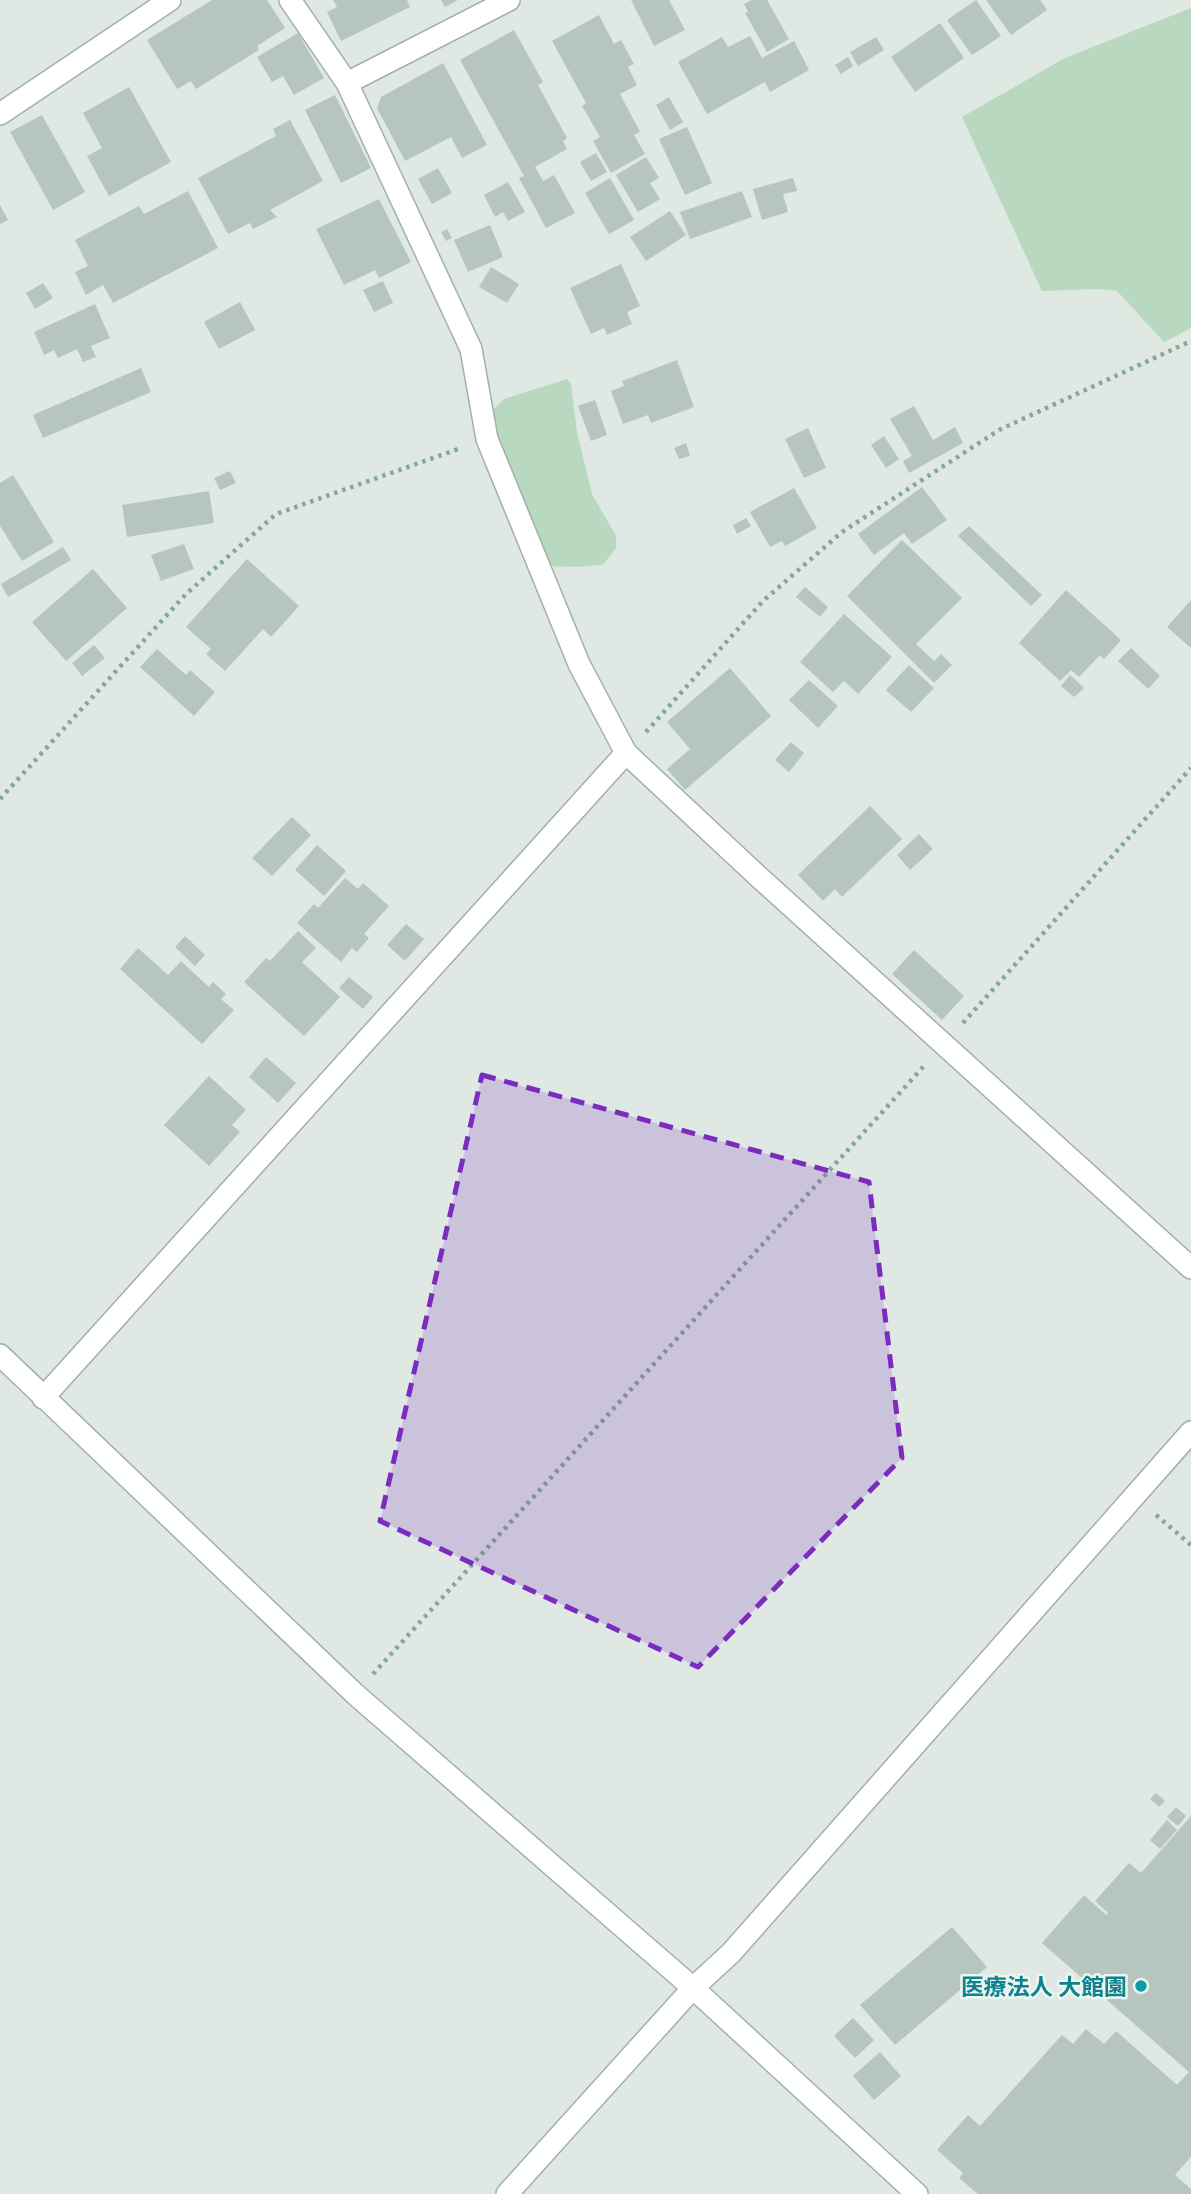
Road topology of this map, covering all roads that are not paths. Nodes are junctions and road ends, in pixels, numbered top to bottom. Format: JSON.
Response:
{"nodes":[{"id":1,"x":170,"y":0,"type":"edge"},
{"id":2,"x":290,"y":0,"type":"edge"},
{"id":3,"x":509,"y":0,"type":"edge"},
{"id":4,"x":347,"y":83,"type":"junction"},
{"id":5,"x":0,"y":114,"type":"edge"},
{"id":6,"x":626,"y":753,"type":"junction"},
{"id":7,"x":1191,"y":1268,"type":"edge"},
{"id":8,"x":0,"y":1355,"type":"edge"},
{"id":9,"x":43,"y":1398,"type":"junction"},
{"id":10,"x":1191,"y":1432,"type":"edge"},
{"id":11,"x":693,"y":1987,"type":"junction"},
{"id":12,"x":507,"y":2194,"type":"edge"},
{"id":13,"x":916,"y":2194,"type":"edge"}],
"edges":[{"from":1,"to":5,"type":"street"},
{"from":2,"to":4,"type":"street"},
{"from":3,"to":4,"type":"street"},
{"from":4,"to":6,"type":"street"},
{"from":6,"to":7,"type":"street"},
{"from":6,"to":9,"type":"street"},
{"from":8,"to":9,"type":"street"},
{"from":9,"to":11,"type":"street"},
{"from":10,"to":11,"type":"street"},
{"from":11,"to":12,"type":"street"},
{"from":11,"to":13,"type":"street"}]}
